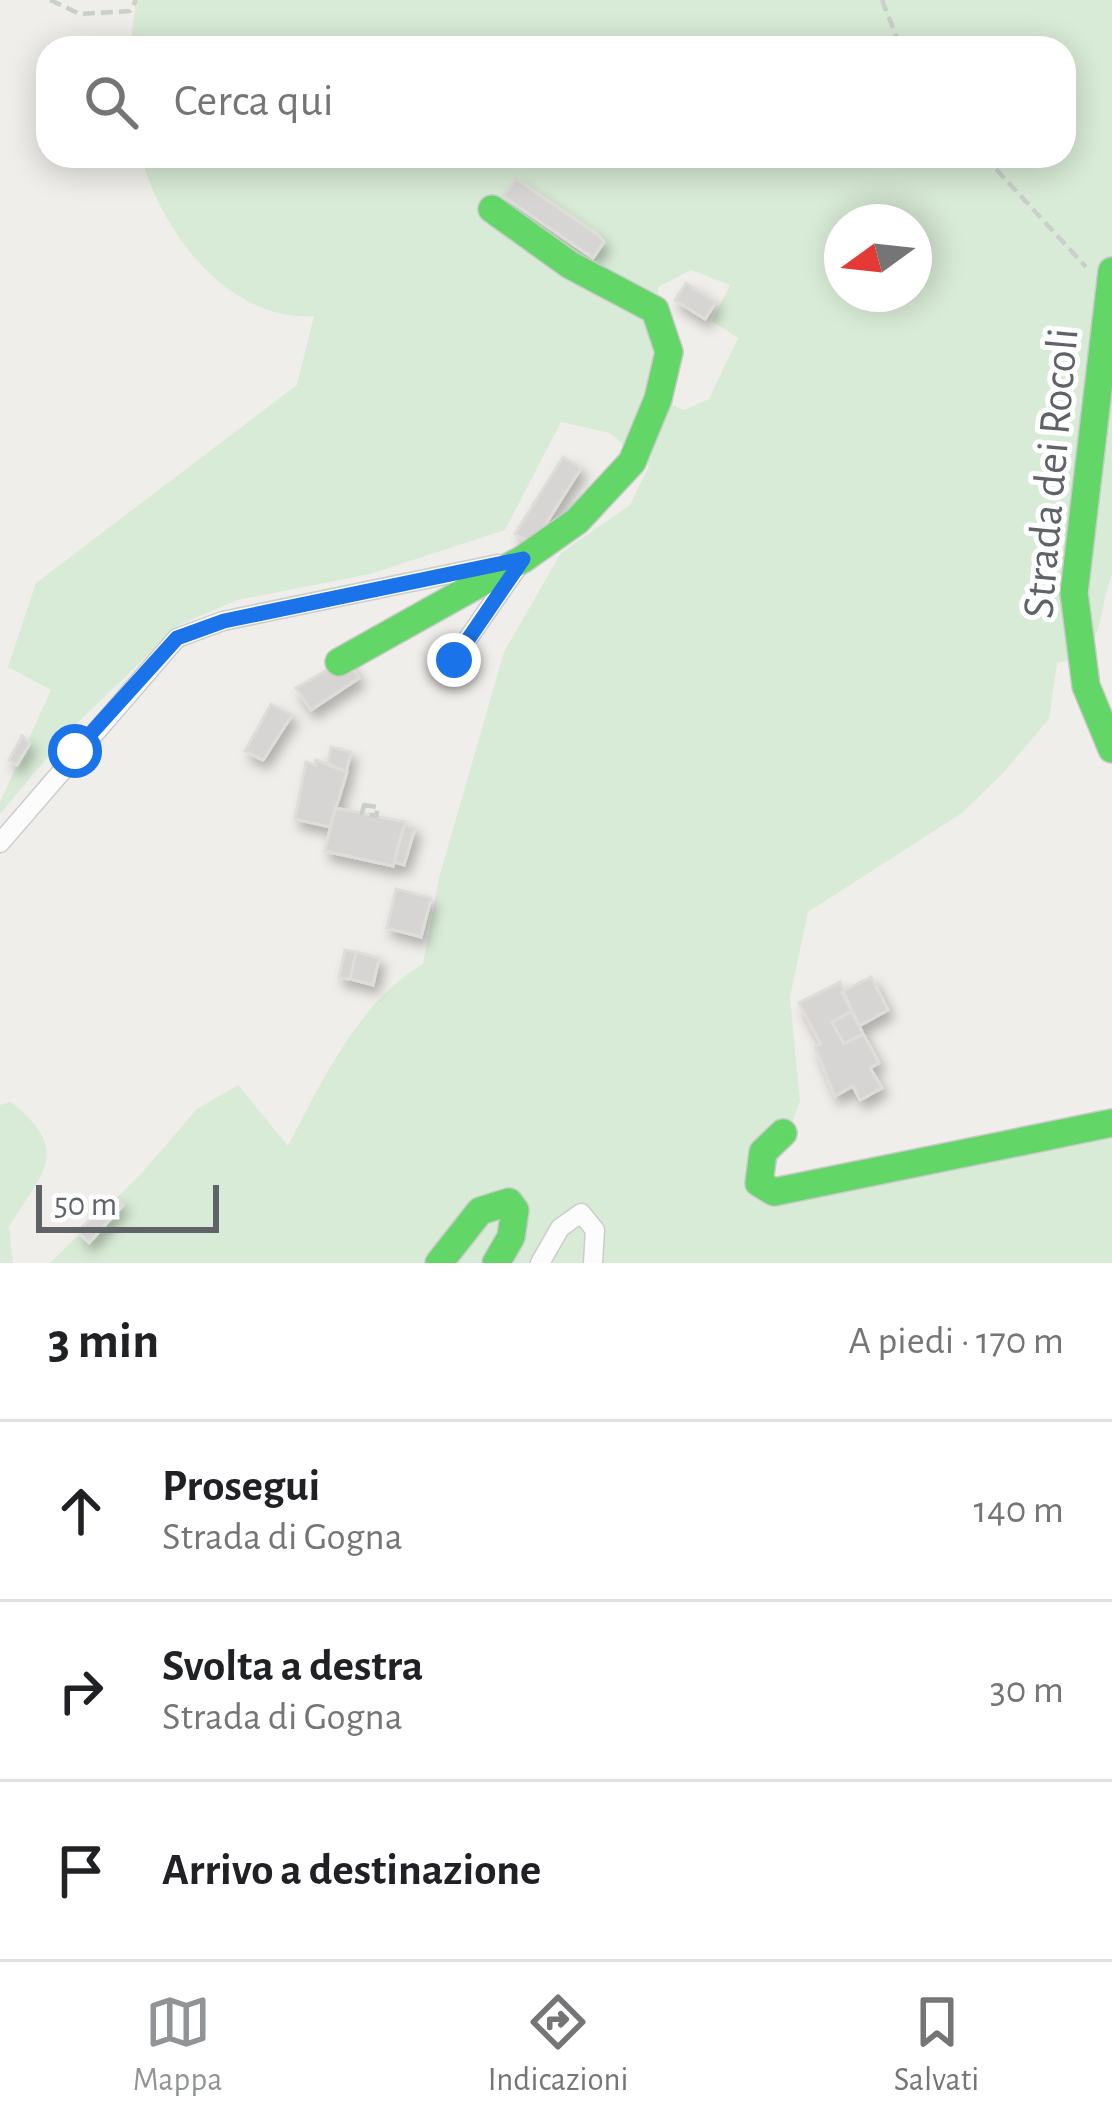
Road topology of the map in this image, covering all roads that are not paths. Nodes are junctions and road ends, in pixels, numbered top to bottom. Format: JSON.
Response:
{"nodes":[{"id":1,"x":492,"y":209,"type":"dead end"},
{"id":2,"x":1100,"y":270,"type":"edge"},
{"id":3,"x":523,"y":559,"type":"junction"},
{"id":4,"x":454,"y":660,"type":"dead end"},
{"id":5,"x":339,"y":662,"type":"dead end"},
{"id":6,"x":1112,"y":749,"type":"edge"},
{"id":7,"x":0,"y":843,"type":"edge"},
{"id":8,"x":1112,"y":1124,"type":"edge"},
{"id":9,"x":784,"y":1133,"type":"dead end"},
{"id":10,"x":440,"y":1263,"type":"edge"},
{"id":11,"x":496,"y":1263,"type":"edge"},
{"id":12,"x":540,"y":1263,"type":"edge"},
{"id":13,"x":593,"y":1263,"type":"edge"}],
"edges":[{"from":1,"to":3,"type":"street"},
{"from":2,"to":6,"type":"street","name":"Strada dei Rocoli"},
{"from":3,"to":4,"type":"street"},
{"from":3,"to":5,"type":"street"},
{"from":3,"to":7,"type":"street"},
{"from":8,"to":9,"type":"street"},
{"from":10,"to":11,"type":"street"},
{"from":12,"to":13,"type":"street"}]}
